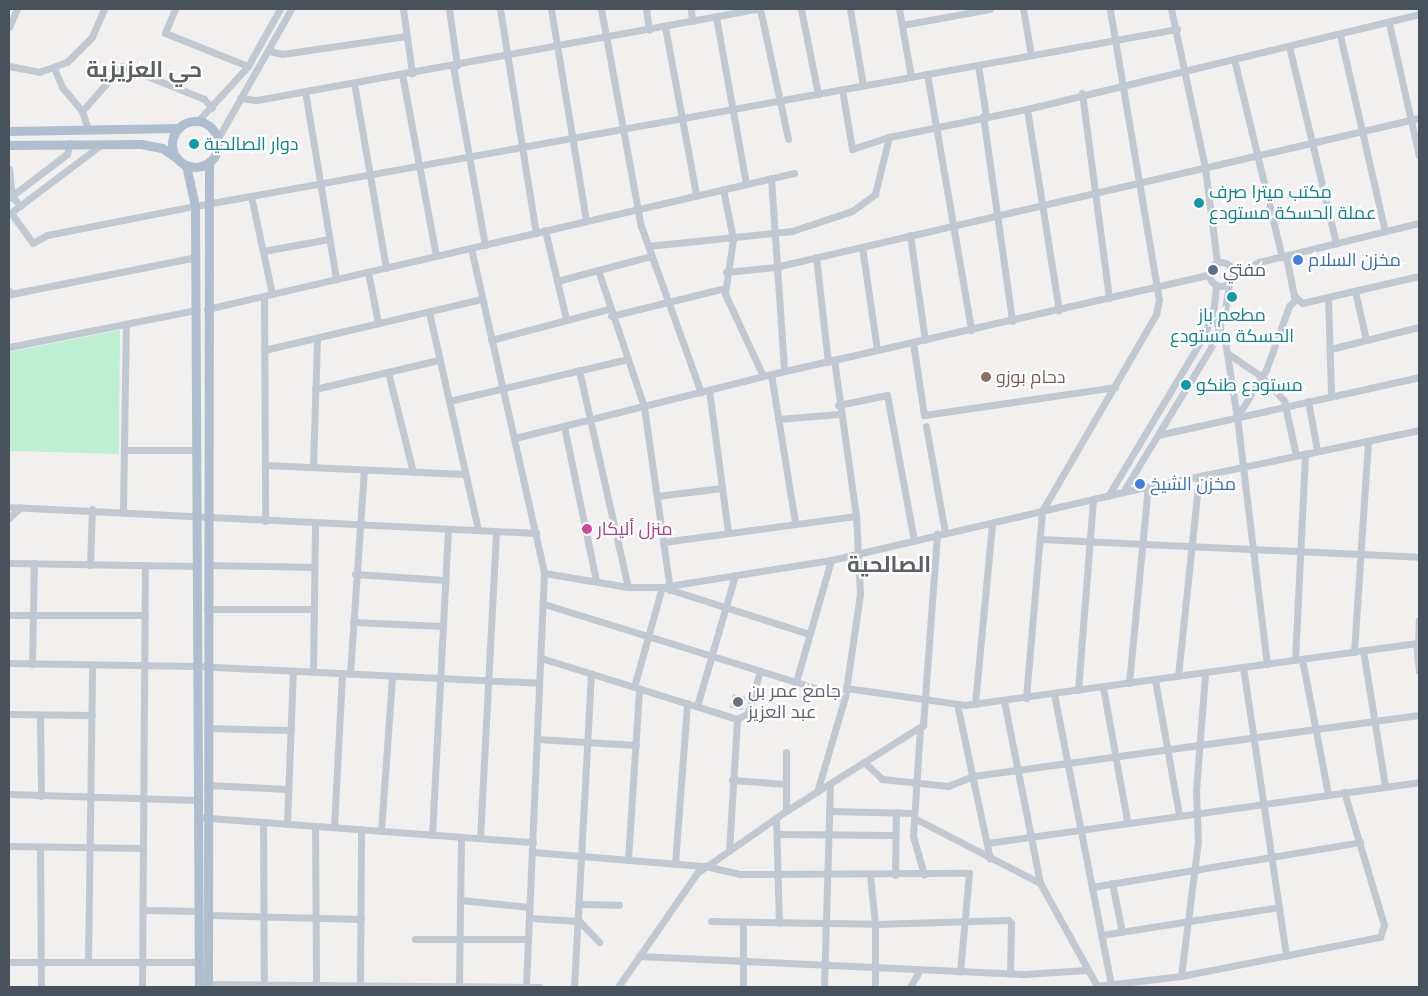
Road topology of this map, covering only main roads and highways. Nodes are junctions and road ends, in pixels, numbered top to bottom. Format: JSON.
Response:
{"nodes":[{"id":1,"x":178,"y":128,"type":"junction"},
{"id":2,"x":9,"y":131,"type":"edge"},
{"id":3,"x":9,"y":145,"type":"edge"},
{"id":4,"x":178,"y":159,"type":"junction"},
{"id":5,"x":209,"y":162,"type":"junction"},
{"id":6,"x":186,"y":165,"type":"junction"},
{"id":7,"x":204,"y":986,"type":"edge"}],
"edges":[{"from":1,"to":2,"type":"main road"},
{"from":1,"to":4,"type":"main road"},
{"from":1,"to":5,"type":"main road"},
{"from":3,"to":4,"type":"main road"},
{"from":4,"to":6,"type":"main road"},
{"from":5,"to":6,"type":"main road"},
{"from":5,"to":7,"type":"main road"},
{"from":6,"to":7,"type":"main road"}]}
